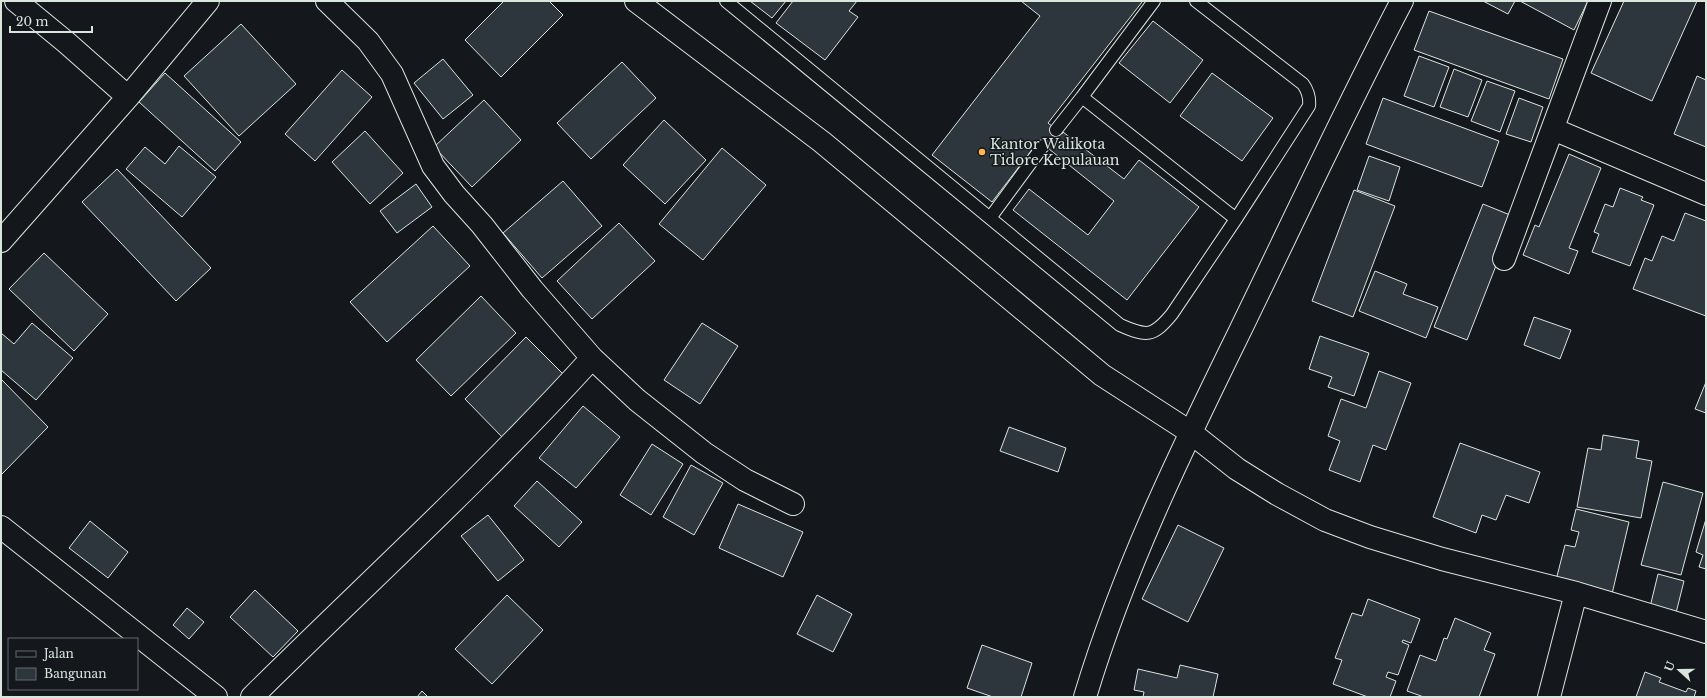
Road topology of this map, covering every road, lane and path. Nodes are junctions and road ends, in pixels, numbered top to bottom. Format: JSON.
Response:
{"nodes":[{"id":1,"x":16,"y":1,"type":"edge"},
{"id":2,"x":208,"y":1,"type":"edge"},
{"id":3,"x":327,"y":1,"type":"edge"},
{"id":4,"x":636,"y":1,"type":"edge"},
{"id":5,"x":726,"y":1,"type":"edge"},
{"id":6,"x":1154,"y":1,"type":"edge"},
{"id":7,"x":1196,"y":1,"type":"edge"},
{"id":8,"x":1402,"y":1,"type":"edge"},
{"id":9,"x":1600,"y":1,"type":"edge"},
{"id":10,"x":128,"y":97,"type":"junction"},
{"id":11,"x":1082,"y":97,"type":"junction"},
{"id":12,"x":1553,"y":129,"type":"junction"},
{"id":13,"x":1056,"y":130,"type":"dead end"},
{"id":14,"x":1043,"y":146,"type":"dead end"},
{"id":15,"x":1706,"y":194,"type":"edge"},
{"id":16,"x":990,"y":218,"type":"junction"},
{"id":17,"x":1236,"y":219,"type":"junction"},
{"id":18,"x":1,"y":241,"type":"edge"},
{"id":19,"x":1504,"y":259,"type":"dead end"},
{"id":20,"x":592,"y":358,"type":"junction"},
{"id":21,"x":1190,"y":432,"type":"junction"},
{"id":22,"x":793,"y":504,"type":"dead end"},
{"id":23,"x":1,"y":527,"type":"edge"},
{"id":24,"x":1576,"y":593,"type":"junction"},
{"id":25,"x":1706,"y":632,"type":"edge"},
{"id":26,"x":216,"y":697,"type":"edge"},
{"id":27,"x":252,"y":697,"type":"edge"},
{"id":28,"x":1085,"y":697,"type":"edge"},
{"id":29,"x":1549,"y":697,"type":"edge"}],
"edges":[{"from":1,"to":10,"type":"street"},
{"from":2,"to":10,"type":"street"},
{"from":3,"to":20,"type":"street"},
{"from":4,"to":21,"type":"street"},
{"from":5,"to":16,"type":"lane"},
{"from":6,"to":11,"type":"lane"},
{"from":7,"to":17,"type":"lane"},
{"from":8,"to":21,"type":"street"},
{"from":9,"to":12,"type":"street"},
{"from":10,"to":18,"type":"street"},
{"from":11,"to":13,"type":"lane"},
{"from":11,"to":17,"type":"lane"},
{"from":12,"to":15,"type":"street"},
{"from":12,"to":19,"type":"street"},
{"from":14,"to":16,"type":"lane"},
{"from":16,"to":17,"type":"lane"},
{"from":20,"to":22,"type":"street"},
{"from":20,"to":27,"type":"street"},
{"from":21,"to":24,"type":"street"},
{"from":21,"to":28,"type":"street"},
{"from":23,"to":26,"type":"street"},
{"from":24,"to":25,"type":"street"},
{"from":24,"to":29,"type":"street"}]}
